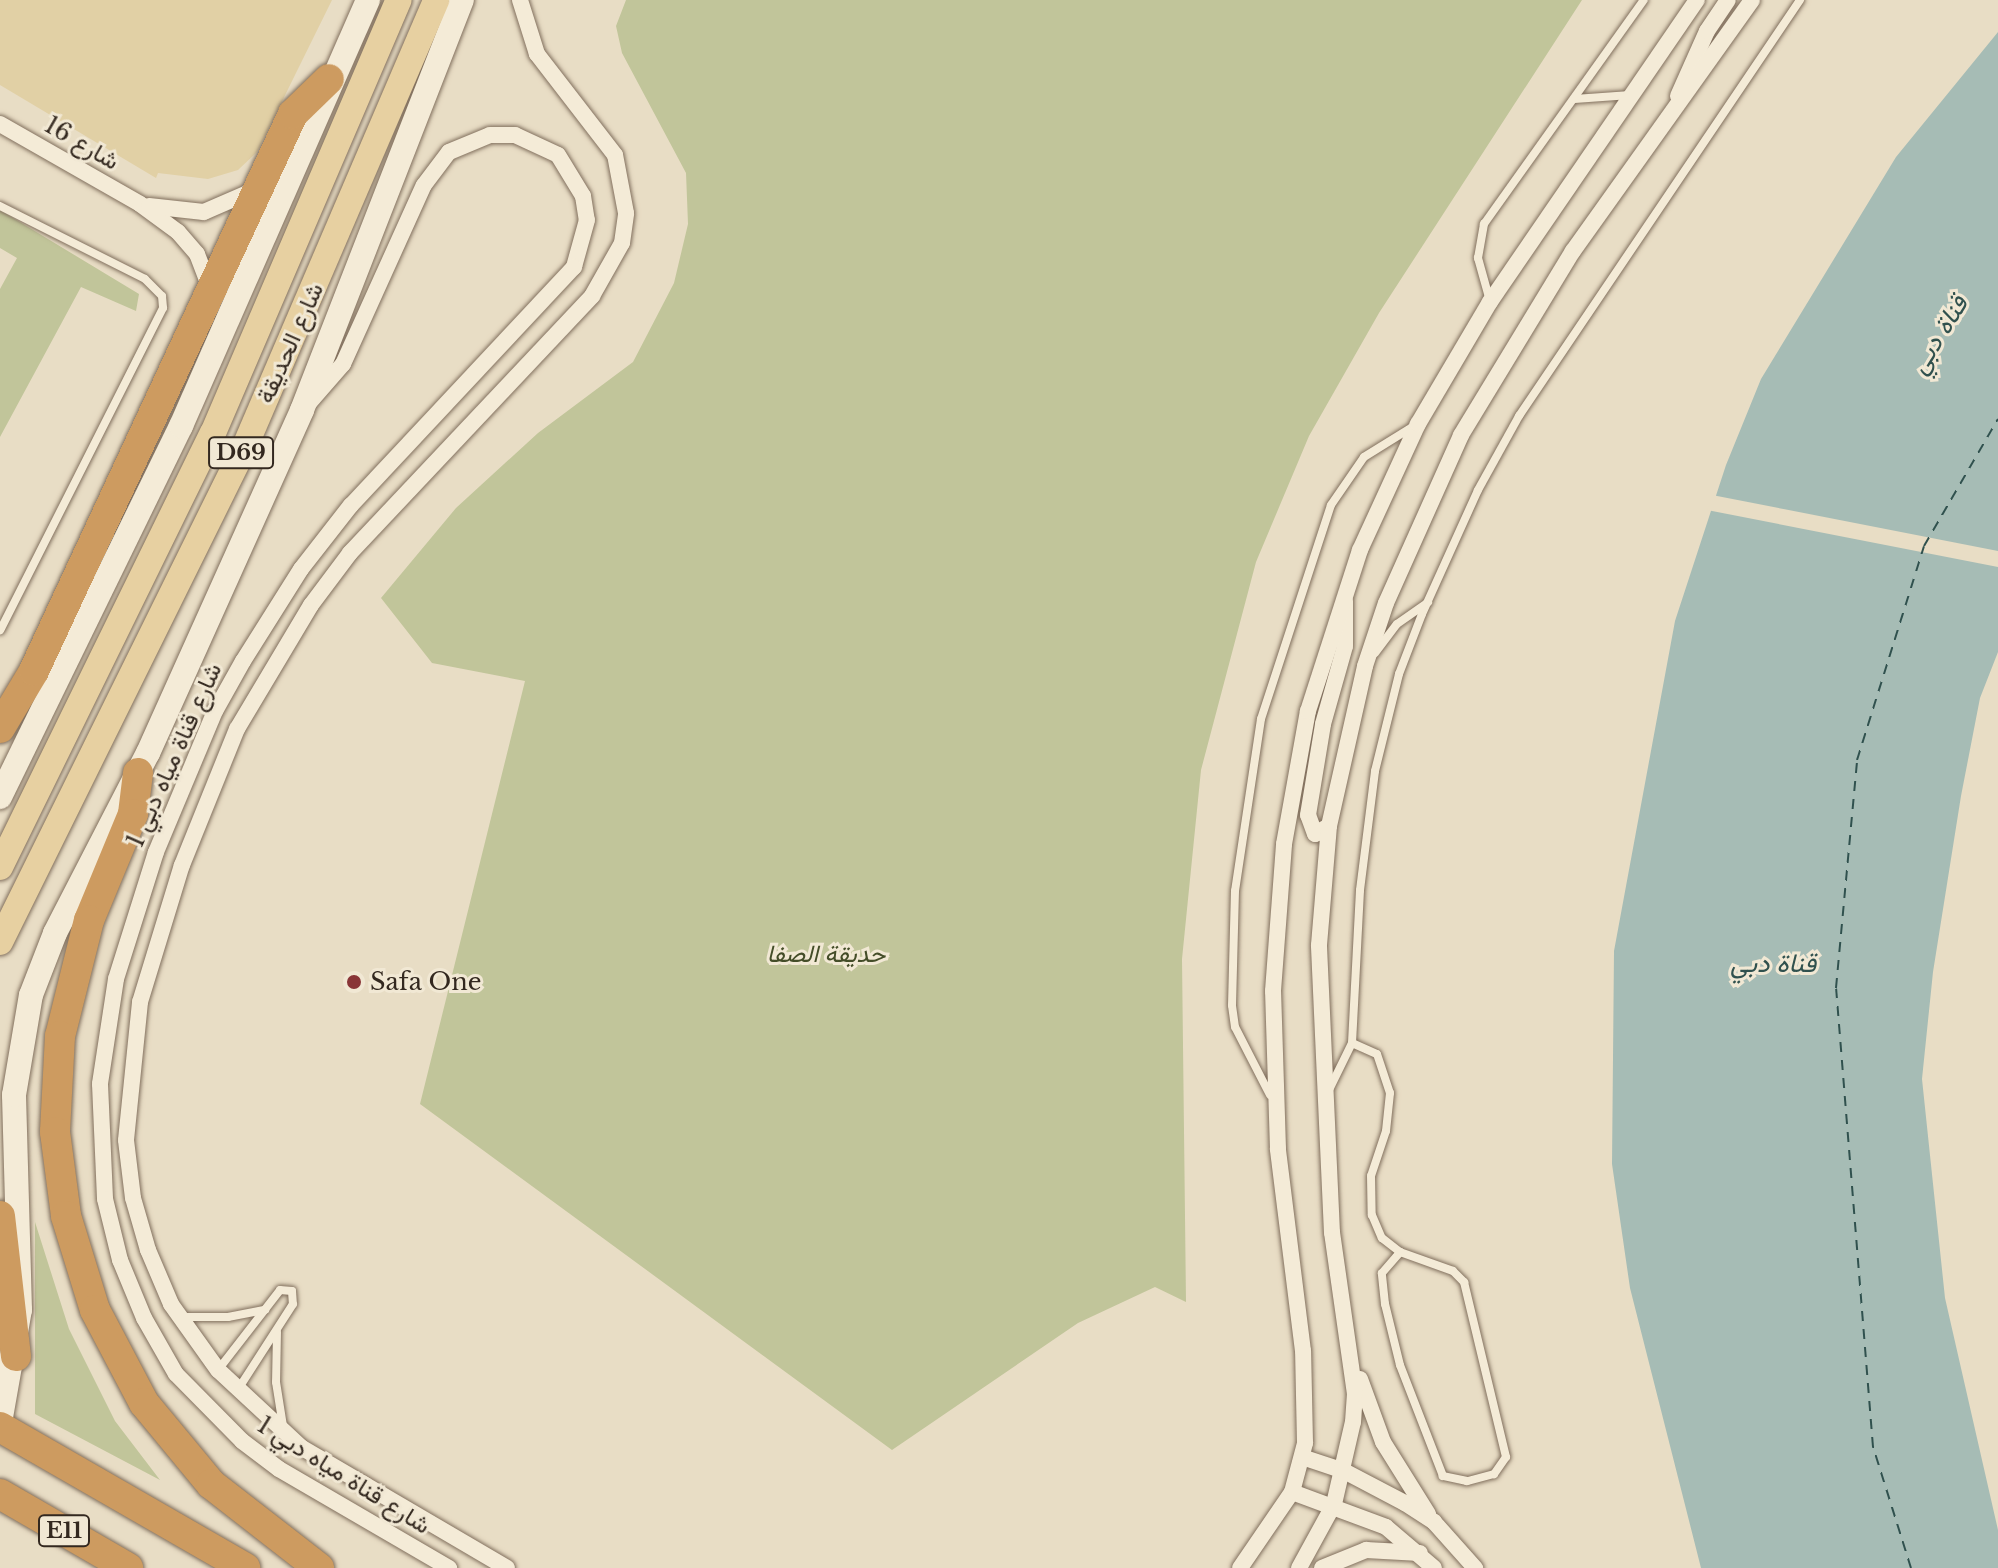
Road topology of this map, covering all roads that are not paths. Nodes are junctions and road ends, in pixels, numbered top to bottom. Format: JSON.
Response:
{"nodes":[{"id":1,"x":368,"y":0,"type":"edge"},
{"id":2,"x":399,"y":0,"type":"edge"},
{"id":3,"x":436,"y":0,"type":"edge"},
{"id":4,"x":462,"y":0,"type":"edge"},
{"id":5,"x":520,"y":0,"type":"edge"},
{"id":6,"x":1644,"y":0,"type":"edge"},
{"id":7,"x":1697,"y":0,"type":"edge"},
{"id":8,"x":1728,"y":0,"type":"edge"},
{"id":9,"x":1752,"y":0,"type":"edge"},
{"id":10,"x":1798,"y":0,"type":"edge"},
{"id":11,"x":329,"y":79,"type":"junction"},
{"id":12,"x":1630,"y":95,"type":"junction"},
{"id":13,"x":1575,"y":99,"type":"junction"},
{"id":14,"x":1673,"y":113,"type":"junction"},
{"id":15,"x":0,"y":124,"type":"edge"},
{"id":16,"x":259,"y":186,"type":"junction"},
{"id":17,"x":140,"y":204,"type":"junction"},
{"id":18,"x":0,"y":206,"type":"edge"},
{"id":19,"x":211,"y":292,"type":"junction"},
{"id":20,"x":1490,"y":302,"type":"junction"},
{"id":21,"x":302,"y":410,"type":"junction"},
{"id":22,"x":1418,"y":424,"type":"junction"},
{"id":23,"x":1344,"y":596,"type":"junction"},
{"id":24,"x":1428,"y":602,"type":"junction"},
{"id":25,"x":0,"y":630,"type":"edge"},
{"id":26,"x":1365,"y":666,"type":"junction"},
{"id":27,"x":0,"y":728,"type":"edge"},
{"id":28,"x":138,"y":773,"type":"junction"},
{"id":29,"x":0,"y":797,"type":"edge"},
{"id":30,"x":1329,"y":826,"type":"junction"},
{"id":31,"x":0,"y":867,"type":"edge"},
{"id":32,"x":0,"y":942,"type":"edge"},
{"id":33,"x":1352,"y":1043,"type":"junction"},
{"id":34,"x":1323,"y":1101,"type":"junction"},
{"id":35,"x":1276,"y":1118,"type":"junction"},
{"id":36,"x":0,"y":1216,"type":"edge"},
{"id":37,"x":1400,"y":1252,"type":"junction"},
{"id":38,"x":265,"y":1310,"type":"junction"},
{"id":39,"x":179,"y":1317,"type":"junction"},
{"id":40,"x":278,"y":1326,"type":"junction"},
{"id":41,"x":1349,"y":1341,"type":"junction"},
{"id":42,"x":16,"y":1356,"type":"junction"},
{"id":43,"x":218,"y":1370,"type":"junction"},
{"id":44,"x":237,"y":1391,"type":"junction"},
{"id":45,"x":0,"y":1425,"type":"edge"},
{"id":46,"x":285,"y":1435,"type":"junction"},
{"id":47,"x":1302,"y":1457,"type":"junction"},
{"id":48,"x":1344,"y":1471,"type":"junction"},
{"id":49,"x":1292,"y":1492,"type":"junction"},
{"id":50,"x":0,"y":1494,"type":"edge"},
{"id":51,"x":1334,"y":1504,"type":"junction"},
{"id":52,"x":1434,"y":1522,"type":"junction"},
{"id":53,"x":1420,"y":1553,"type":"junction"},
{"id":54,"x":128,"y":1568,"type":"edge"},
{"id":55,"x":245,"y":1568,"type":"edge"},
{"id":56,"x":319,"y":1568,"type":"edge"},
{"id":57,"x":449,"y":1568,"type":"edge"},
{"id":58,"x":507,"y":1568,"type":"edge"},
{"id":59,"x":1240,"y":1568,"type":"edge"},
{"id":60,"x":1299,"y":1568,"type":"edge"},
{"id":61,"x":1322,"y":1568,"type":"edge"},
{"id":62,"x":1434,"y":1568,"type":"edge"},
{"id":63,"x":1475,"y":1568,"type":"edge"}],
"edges":[{"from":1,"to":11,"type":"main road"},
{"from":2,"to":31,"type":"main road","name":"شارع الحديقة","number":"D69"},
{"from":3,"to":32,"type":"main road","name":"شارع الحديقة","number":"D69"},
{"from":4,"to":21,"type":"main road"},
{"from":5,"to":39,"type":"street","name":"شارع قناة مياه دبي 1"},
{"from":6,"to":13,"type":"lane"},
{"from":7,"to":12,"type":"street"},
{"from":8,"to":14,"type":"street"},
{"from":9,"to":14,"type":"street"},
{"from":10,"to":24,"type":"lane"},
{"from":11,"to":16,"type":"highway"},
{"from":11,"to":29,"type":"main road"},
{"from":12,"to":13,"type":"lane"},
{"from":12,"to":20,"type":"street"},
{"from":13,"to":20,"type":"lane"},
{"from":14,"to":26,"type":"street"},
{"from":15,"to":17,"type":"street","name":"شارع 16"},
{"from":16,"to":17,"type":"street","name":"شارع 16"},
{"from":16,"to":19,"type":"highway"},
{"from":17,"to":19,"type":"street","name":"شارع 16"},
{"from":18,"to":25,"type":"lane"},
{"from":19,"to":27,"type":"highway"},
{"from":20,"to":22,"type":"street"},
{"from":21,"to":28,"type":"main road"},
{"from":21,"to":57,"type":"street","name":"شارع قناة مياه دبي 1"},
{"from":22,"to":23,"type":"street"},
{"from":22,"to":35,"type":"lane"},
{"from":23,"to":30,"type":"street"},
{"from":23,"to":35,"type":"street"},
{"from":24,"to":26,"type":"lane"},
{"from":24,"to":33,"type":"lane"},
{"from":26,"to":30,"type":"street"},
{"from":28,"to":42,"type":"main road"},
{"from":28,"to":56,"type":"highway"},
{"from":30,"to":34,"type":"street"},
{"from":33,"to":34,"type":"lane"},
{"from":33,"to":37,"type":"lane"},
{"from":34,"to":41,"type":"street"},
{"from":35,"to":47,"type":"street"},
{"from":36,"to":42,"type":"highway"},
{"from":37,"to":37,"type":"lane"},
{"from":38,"to":39,"type":"lane"},
{"from":38,"to":40,"type":"lane"},
{"from":38,"to":43,"type":"lane"},
{"from":39,"to":43,"type":"street","name":"شارع قناة مياه دبي 1"},
{"from":40,"to":44,"type":"lane"},
{"from":40,"to":46,"type":"lane"},
{"from":41,"to":48,"type":"street"},
{"from":41,"to":52,"type":"street"},
{"from":42,"to":45,"type":"main road"},
{"from":43,"to":44,"type":"street","name":"شارع قناة مياه دبي 1"},
{"from":44,"to":46,"type":"street","name":"شارع قناة مياه دبي 1"},
{"from":45,"to":55,"type":"highway"},
{"from":46,"to":58,"type":"street","name":"شارع قناة مياه دبي 1"},
{"from":47,"to":48,"type":"street"},
{"from":47,"to":49,"type":"street"},
{"from":48,"to":51,"type":"street"},
{"from":48,"to":52,"type":"street"},
{"from":49,"to":51,"type":"street"},
{"from":49,"to":59,"type":"street"},
{"from":50,"to":54,"type":"highway","number":"E11"},
{"from":51,"to":53,"type":"street"},
{"from":51,"to":60,"type":"street"},
{"from":52,"to":63,"type":"street"},
{"from":53,"to":61,"type":"street"},
{"from":53,"to":62,"type":"street"}]}
